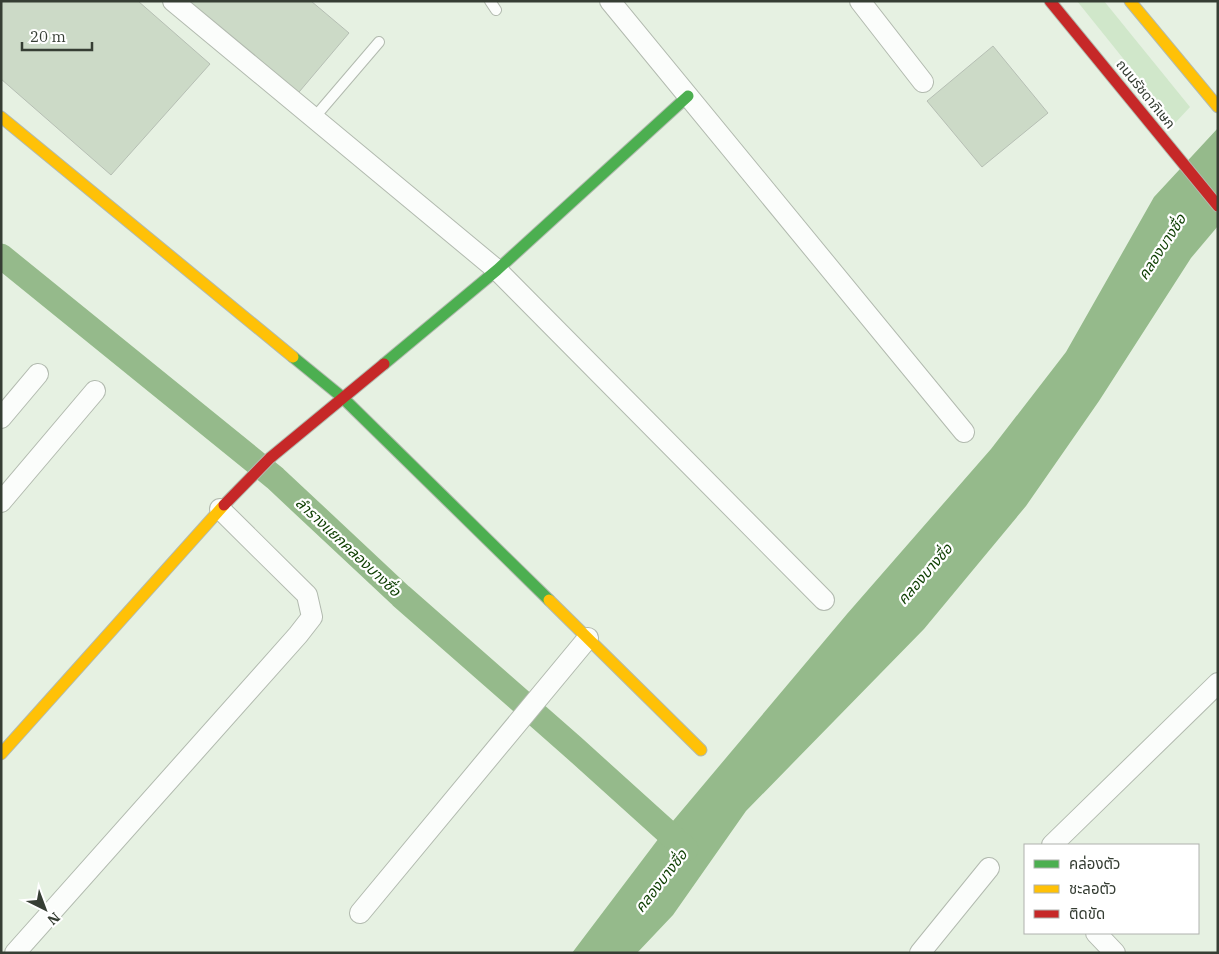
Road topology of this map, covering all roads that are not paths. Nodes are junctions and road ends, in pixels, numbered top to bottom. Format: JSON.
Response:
{"nodes":[{"id":1,"x":173,"y":1,"type":"edge"},
{"id":2,"x":490,"y":1,"type":"edge"},
{"id":3,"x":610,"y":1,"type":"edge"},
{"id":4,"x":860,"y":1,"type":"edge"},
{"id":5,"x":1050,"y":1,"type":"edge"},
{"id":6,"x":1147,"y":1,"type":"edge"},
{"id":7,"x":1133,"y":5,"type":"edge"},
{"id":8,"x":496,"y":10,"type":"dead end"},
{"id":9,"x":379,"y":42,"type":"dead end"},
{"id":10,"x":923,"y":82,"type":"dead end"},
{"id":11,"x":688,"y":96,"type":"junction"},
{"id":12,"x":1218,"y":107,"type":"edge"},
{"id":13,"x":1,"y":117,"type":"edge"},
{"id":14,"x":314,"y":118,"type":"junction"},
{"id":15,"x":1218,"y":206,"type":"edge"},
{"id":16,"x":498,"y":270,"type":"junction"},
{"id":17,"x":38,"y":374,"type":"dead end"},
{"id":18,"x":95,"y":391,"type":"dead end"},
{"id":19,"x":342,"y":397,"type":"junction"},
{"id":20,"x":1,"y":418,"type":"edge"},
{"id":21,"x":964,"y":432,"type":"dead end"},
{"id":22,"x":1,"y":502,"type":"edge"},
{"id":23,"x":220,"y":510,"type":"junction"},
{"id":24,"x":824,"y":600,"type":"dead end"},
{"id":25,"x":588,"y":638,"type":"junction"},
{"id":26,"x":1218,"y":683,"type":"edge"},
{"id":27,"x":701,"y":750,"type":"dead end"},
{"id":28,"x":1,"y":754,"type":"edge"},
{"id":29,"x":1053,"y":844,"type":"edge"},
{"id":30,"x":989,"y":868,"type":"dead end"},
{"id":31,"x":360,"y":913,"type":"dead end"},
{"id":32,"x":1097,"y":934,"type":"edge"},
{"id":33,"x":15,"y":953,"type":"edge"},
{"id":34,"x":920,"y":953,"type":"edge"},
{"id":35,"x":1115,"y":953,"type":"edge"}],
"edges":[{"from":1,"to":14,"type":"street"},
{"from":2,"to":8,"type":"lane"},
{"from":3,"to":11,"type":"street"},
{"from":4,"to":10,"type":"street"},
{"from":5,"to":15,"type":"street","name":"ถนนรัชดาภิเษก"},
{"from":6,"to":7,"type":"lane"},
{"from":7,"to":12,"type":"street"},
{"from":9,"to":14,"type":"lane"},
{"from":11,"to":16,"type":"street"},
{"from":11,"to":21,"type":"street"},
{"from":13,"to":19,"type":"street"},
{"from":14,"to":16,"type":"street"},
{"from":16,"to":19,"type":"street"},
{"from":16,"to":24,"type":"street"},
{"from":17,"to":20,"type":"street"},
{"from":18,"to":22,"type":"street"},
{"from":19,"to":23,"type":"street"},
{"from":19,"to":25,"type":"street"},
{"from":23,"to":28,"type":"street"},
{"from":23,"to":33,"type":"street"},
{"from":25,"to":27,"type":"street"},
{"from":25,"to":31,"type":"street"},
{"from":26,"to":29,"type":"street"},
{"from":30,"to":34,"type":"street"},
{"from":32,"to":35,"type":"street"}]}
